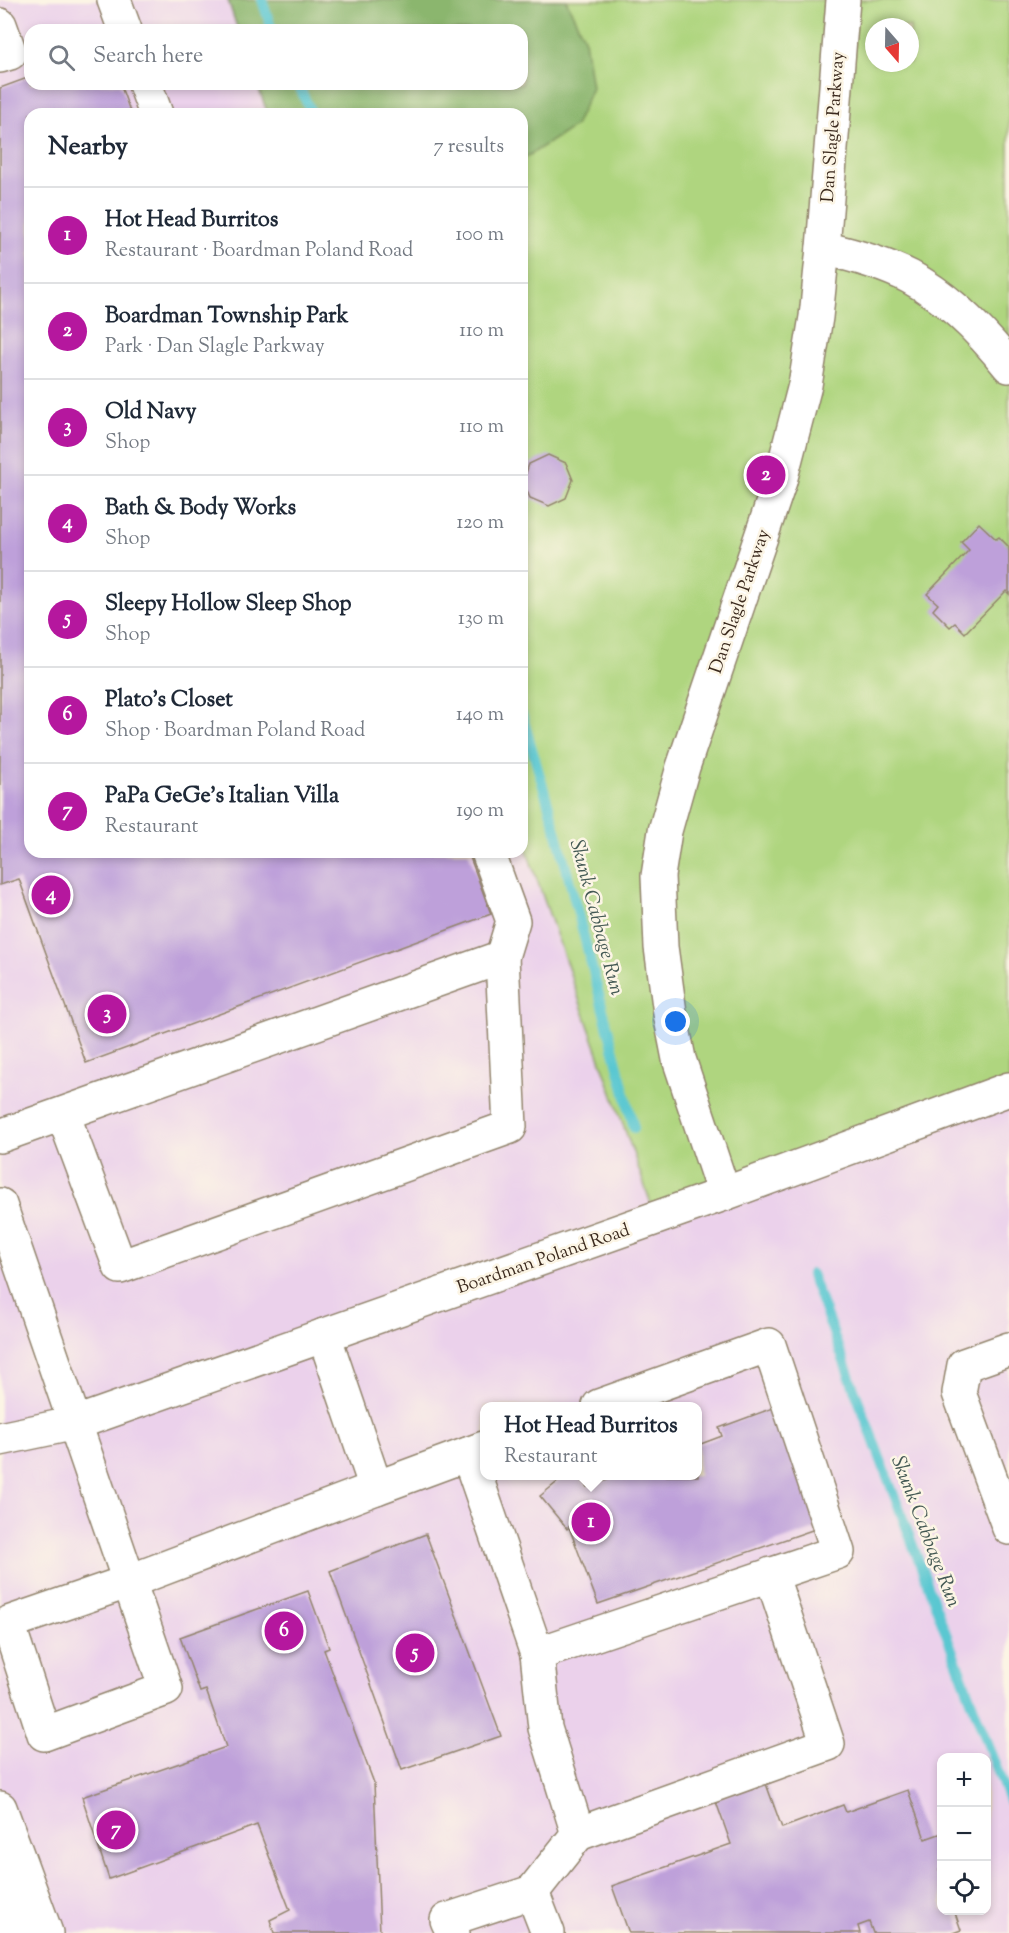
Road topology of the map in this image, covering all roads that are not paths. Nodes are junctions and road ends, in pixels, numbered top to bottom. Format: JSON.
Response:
{"nodes":[{"id":1,"x":114,"y":0,"type":"edge"},
{"id":2,"x":843,"y":0,"type":"edge"},
{"id":3,"x":123,"y":24,"type":"edge"},
{"id":4,"x":0,"y":25,"type":"edge"},
{"id":5,"x":0,"y":56,"type":"edge"},
{"id":6,"x":147,"y":90,"type":"edge"},
{"id":7,"x":154,"y":108,"type":"edge"},
{"id":8,"x":823,"y":248,"type":"junction"},
{"id":9,"x":1009,"y":366,"type":"edge"},
{"id":10,"x":490,"y":858,"type":"edge"},
{"id":11,"x":502,"y":957,"type":"junction"},
{"id":12,"x":1009,"y":1089,"type":"edge"},
{"id":13,"x":63,"y":1114,"type":"junction"},
{"id":14,"x":0,"y":1136,"type":"edge"},
{"id":15,"x":724,"y":1194,"type":"junction"},
{"id":16,"x":0,"y":1205,"type":"edge"},
{"id":17,"x":324,"y":1335,"type":"junction"},
{"id":18,"x":1009,"y":1349,"type":"edge"},
{"id":19,"x":613,"y":1402,"type":"edge"},
{"id":20,"x":76,"y":1423,"type":"junction"},
{"id":21,"x":0,"y":1439,"type":"edge"},
{"id":22,"x":476,"y":1451,"type":"edge"},
{"id":23,"x":0,"y":1464,"type":"edge"},
{"id":24,"x":485,"y":1480,"type":"edge"},
{"id":25,"x":376,"y":1488,"type":"junction"},
{"id":26,"x":1009,"y":1528,"type":"edge"},
{"id":27,"x":771,"y":1574,"type":"junction"},
{"id":28,"x":130,"y":1581,"type":"junction"},
{"id":29,"x":537,"y":1654,"type":"junction"},
{"id":30,"x":0,"y":1808,"type":"edge"},
{"id":31,"x":578,"y":1834,"type":"junction"},
{"id":32,"x":14,"y":1846,"type":"junction"},
{"id":33,"x":532,"y":1892,"type":"junction"},
{"id":34,"x":15,"y":1933,"type":"edge"},
{"id":35,"x":46,"y":1933,"type":"edge"},
{"id":36,"x":453,"y":1933,"type":"edge"},
{"id":37,"x":548,"y":1933,"type":"edge"}],
"edges":[{"from":1,"to":3,"type":"street"},
{"from":2,"to":8,"type":"street","name":"Dan Slagle Parkway"},
{"from":4,"to":5,"type":"street"},
{"from":6,"to":7,"type":"street"},
{"from":8,"to":9,"type":"street"},
{"from":8,"to":15,"type":"street","name":"Dan Slagle Parkway"},
{"from":10,"to":11,"type":"street"},
{"from":11,"to":13,"type":"street"},
{"from":11,"to":13,"type":"street"},
{"from":12,"to":15,"type":"street","name":"Boardman Poland Road"},
{"from":13,"to":14,"type":"street"},
{"from":15,"to":17,"type":"street","name":"Boardman Poland Road"},
{"from":16,"to":20,"type":"street"},
{"from":17,"to":20,"type":"street","name":"Boardman Poland Road"},
{"from":17,"to":25,"type":"street"},
{"from":18,"to":26,"type":"street"},
{"from":19,"to":27,"type":"street"},
{"from":20,"to":21,"type":"street","name":"Boardman Poland Road"},
{"from":20,"to":23,"type":"street","name":"Boardman Poland Road"},
{"from":20,"to":28,"type":"street"},
{"from":22,"to":25,"type":"street"},
{"from":24,"to":29,"type":"street"},
{"from":25,"to":28,"type":"street"},
{"from":27,"to":29,"type":"street"},
{"from":27,"to":31,"type":"street"},
{"from":28,"to":28,"type":"street"},
{"from":29,"to":31,"type":"street"},
{"from":30,"to":32,"type":"street"},
{"from":31,"to":33,"type":"street"},
{"from":32,"to":34,"type":"street"},
{"from":32,"to":35,"type":"street"},
{"from":33,"to":36,"type":"street"},
{"from":33,"to":37,"type":"street"}]}
